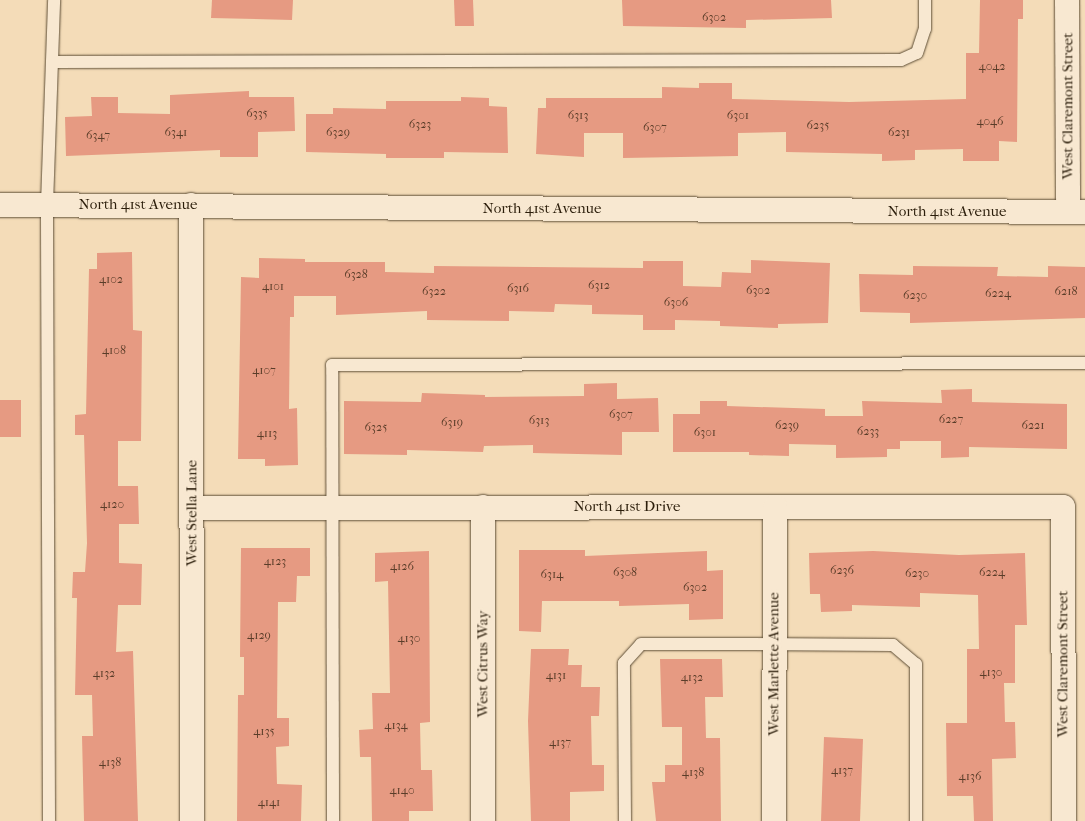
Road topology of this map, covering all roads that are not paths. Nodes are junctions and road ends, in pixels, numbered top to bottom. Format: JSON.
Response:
{"nodes":[{"id":1,"x":54,"y":0,"type":"edge"},
{"id":2,"x":925,"y":0,"type":"edge"},
{"id":3,"x":1067,"y":0,"type":"edge"},
{"id":4,"x":54,"y":62,"type":"junction"},
{"id":5,"x":47,"y":204,"type":"junction"},
{"id":6,"x":0,"y":205,"type":"edge"},
{"id":7,"x":191,"y":205,"type":"junction"},
{"id":8,"x":1076,"y":212,"type":"edge"},
{"id":9,"x":1085,"y":363,"type":"edge"},
{"id":10,"x":330,"y":507,"type":"junction"},
{"id":11,"x":482,"y":507,"type":"junction"},
{"id":12,"x":775,"y":507,"type":"junction"},
{"id":13,"x":1063,"y":507,"type":"joint"},
{"id":14,"x":192,"y":508,"type":"junction"},
{"id":15,"x":774,"y":644,"type":"junction"},
{"id":16,"x":49,"y":821,"type":"edge"},
{"id":17,"x":192,"y":821,"type":"edge"},
{"id":18,"x":333,"y":821,"type":"edge"},
{"id":19,"x":483,"y":821,"type":"edge"},
{"id":20,"x":625,"y":821,"type":"edge"},
{"id":21,"x":774,"y":821,"type":"edge"},
{"id":22,"x":916,"y":821,"type":"edge"},
{"id":23,"x":1064,"y":821,"type":"edge"}],
"edges":[{"from":1,"to":4,"type":"lane"},
{"from":2,"to":4,"type":"lane"},
{"from":3,"to":8,"type":"street","name":"West Claremont Street"},
{"from":4,"to":5,"type":"lane"},
{"from":5,"to":6,"type":"street","name":"North 41st Avenue"},
{"from":5,"to":7,"type":"street","name":"North 41st Avenue"},
{"from":5,"to":16,"type":"lane"},
{"from":7,"to":8,"type":"street","name":"North 41st Avenue"},
{"from":7,"to":14,"type":"street","name":"West Stella Lane"},
{"from":9,"to":10,"type":"lane"},
{"from":10,"to":11,"type":"street","name":"North 41st Drive"},
{"from":10,"to":14,"type":"street","name":"North 41st Drive"},
{"from":10,"to":18,"type":"lane"},
{"from":11,"to":12,"type":"street","name":"North 41st Drive"},
{"from":11,"to":19,"type":"street","name":"West Citrus Way"},
{"from":12,"to":13,"type":"street","name":"North 41st Drive"},
{"from":12,"to":15,"type":"street","name":"West Marlette Avenue"},
{"from":13,"to":23,"type":"street","name":"West Claremont Street"},
{"from":14,"to":17,"type":"street","name":"West Stella Lane"},
{"from":15,"to":20,"type":"lane"},
{"from":15,"to":21,"type":"street","name":"West Marlette Avenue"},
{"from":15,"to":22,"type":"lane"}]}
